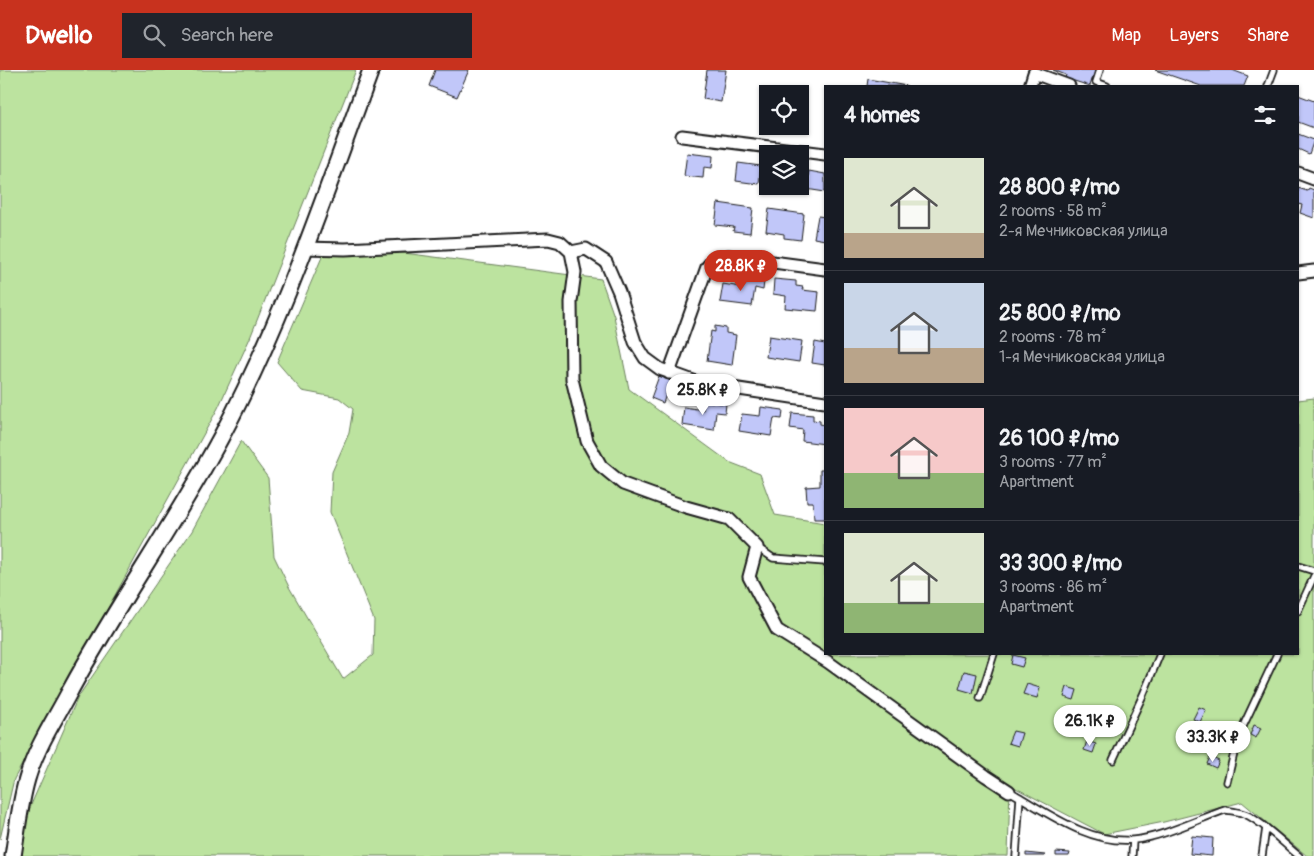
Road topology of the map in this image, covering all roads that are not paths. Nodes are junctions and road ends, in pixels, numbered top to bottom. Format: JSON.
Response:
{"nodes":[{"id":1,"x":370,"y":70,"type":"edge"},
{"id":2,"x":1100,"y":70,"type":"edge"},
{"id":3,"x":1274,"y":70,"type":"edge"},
{"id":4,"x":1030,"y":85,"type":"edge"},
{"id":5,"x":1066,"y":85,"type":"edge"},
{"id":6,"x":1104,"y":85,"type":"edge"},
{"id":7,"x":1268,"y":85,"type":"edge"},
{"id":8,"x":682,"y":136,"type":"dead end"},
{"id":9,"x":824,"y":154,"type":"edge"},
{"id":10,"x":1299,"y":172,"type":"edge"},
{"id":11,"x":1314,"y":179,"type":"edge"},
{"id":12,"x":304,"y":248,"type":"junction"},
{"id":13,"x":571,"y":252,"type":"junction"},
{"id":14,"x":824,"y":269,"type":"edge"},
{"id":15,"x":1314,"y":271,"type":"edge"},
{"id":16,"x":1299,"y":273,"type":"edge"},
{"id":17,"x":670,"y":373,"type":"junction"},
{"id":18,"x":824,"y":402,"type":"edge"},
{"id":19,"x":757,"y":547,"type":"junction"},
{"id":20,"x":824,"y":562,"type":"edge"},
{"id":21,"x":1299,"y":566,"type":"edge"},
{"id":22,"x":1314,"y":571,"type":"edge"},
{"id":23,"x":1314,"y":576,"type":"edge"},
{"id":24,"x":1299,"y":609,"type":"edge"},
{"id":25,"x":994,"y":655,"type":"edge"},
{"id":26,"x":1160,"y":655,"type":"edge"},
{"id":27,"x":1277,"y":655,"type":"edge"},
{"id":28,"x":980,"y":698,"type":"dead end"},
{"id":29,"x":1113,"y":760,"type":"dead end"},
{"id":30,"x":1227,"y":782,"type":"dead end"},
{"id":31,"x":1015,"y":794,"type":"junction"},
{"id":32,"x":1266,"y":828,"type":"junction"},
{"id":33,"x":1133,"y":840,"type":"junction"},
{"id":34,"x":13,"y":856,"type":"edge"},
{"id":35,"x":1016,"y":856,"type":"edge"},
{"id":36,"x":1132,"y":856,"type":"edge"},
{"id":37,"x":1262,"y":856,"type":"edge"},
{"id":38,"x":1299,"y":856,"type":"edge"}],
"edges":[{"from":1,"to":12,"type":"main road"},
{"from":2,"to":6,"type":"lane"},
{"from":3,"to":7,"type":"lane"},
{"from":4,"to":5,"type":"street"},
{"from":8,"to":9,"type":"street"},
{"from":10,"to":11,"type":"street"},
{"from":12,"to":13,"type":"street"},
{"from":12,"to":34,"type":"main road"},
{"from":13,"to":17,"type":"street"},
{"from":13,"to":19,"type":"street"},
{"from":14,"to":17,"type":"street"},
{"from":15,"to":16,"type":"street"},
{"from":17,"to":18,"type":"street"},
{"from":19,"to":20,"type":"lane"},
{"from":19,"to":31,"type":"street"},
{"from":21,"to":22,"type":"lane"},
{"from":23,"to":24,"type":"lane"},
{"from":25,"to":28,"type":"lane"},
{"from":26,"to":29,"type":"lane"},
{"from":27,"to":30,"type":"lane"},
{"from":31,"to":33,"type":"lane"},
{"from":31,"to":35,"type":"lane"},
{"from":32,"to":33,"type":"lane"},
{"from":32,"to":37,"type":"lane"},
{"from":32,"to":38,"type":"lane"},
{"from":33,"to":36,"type":"lane"}]}
